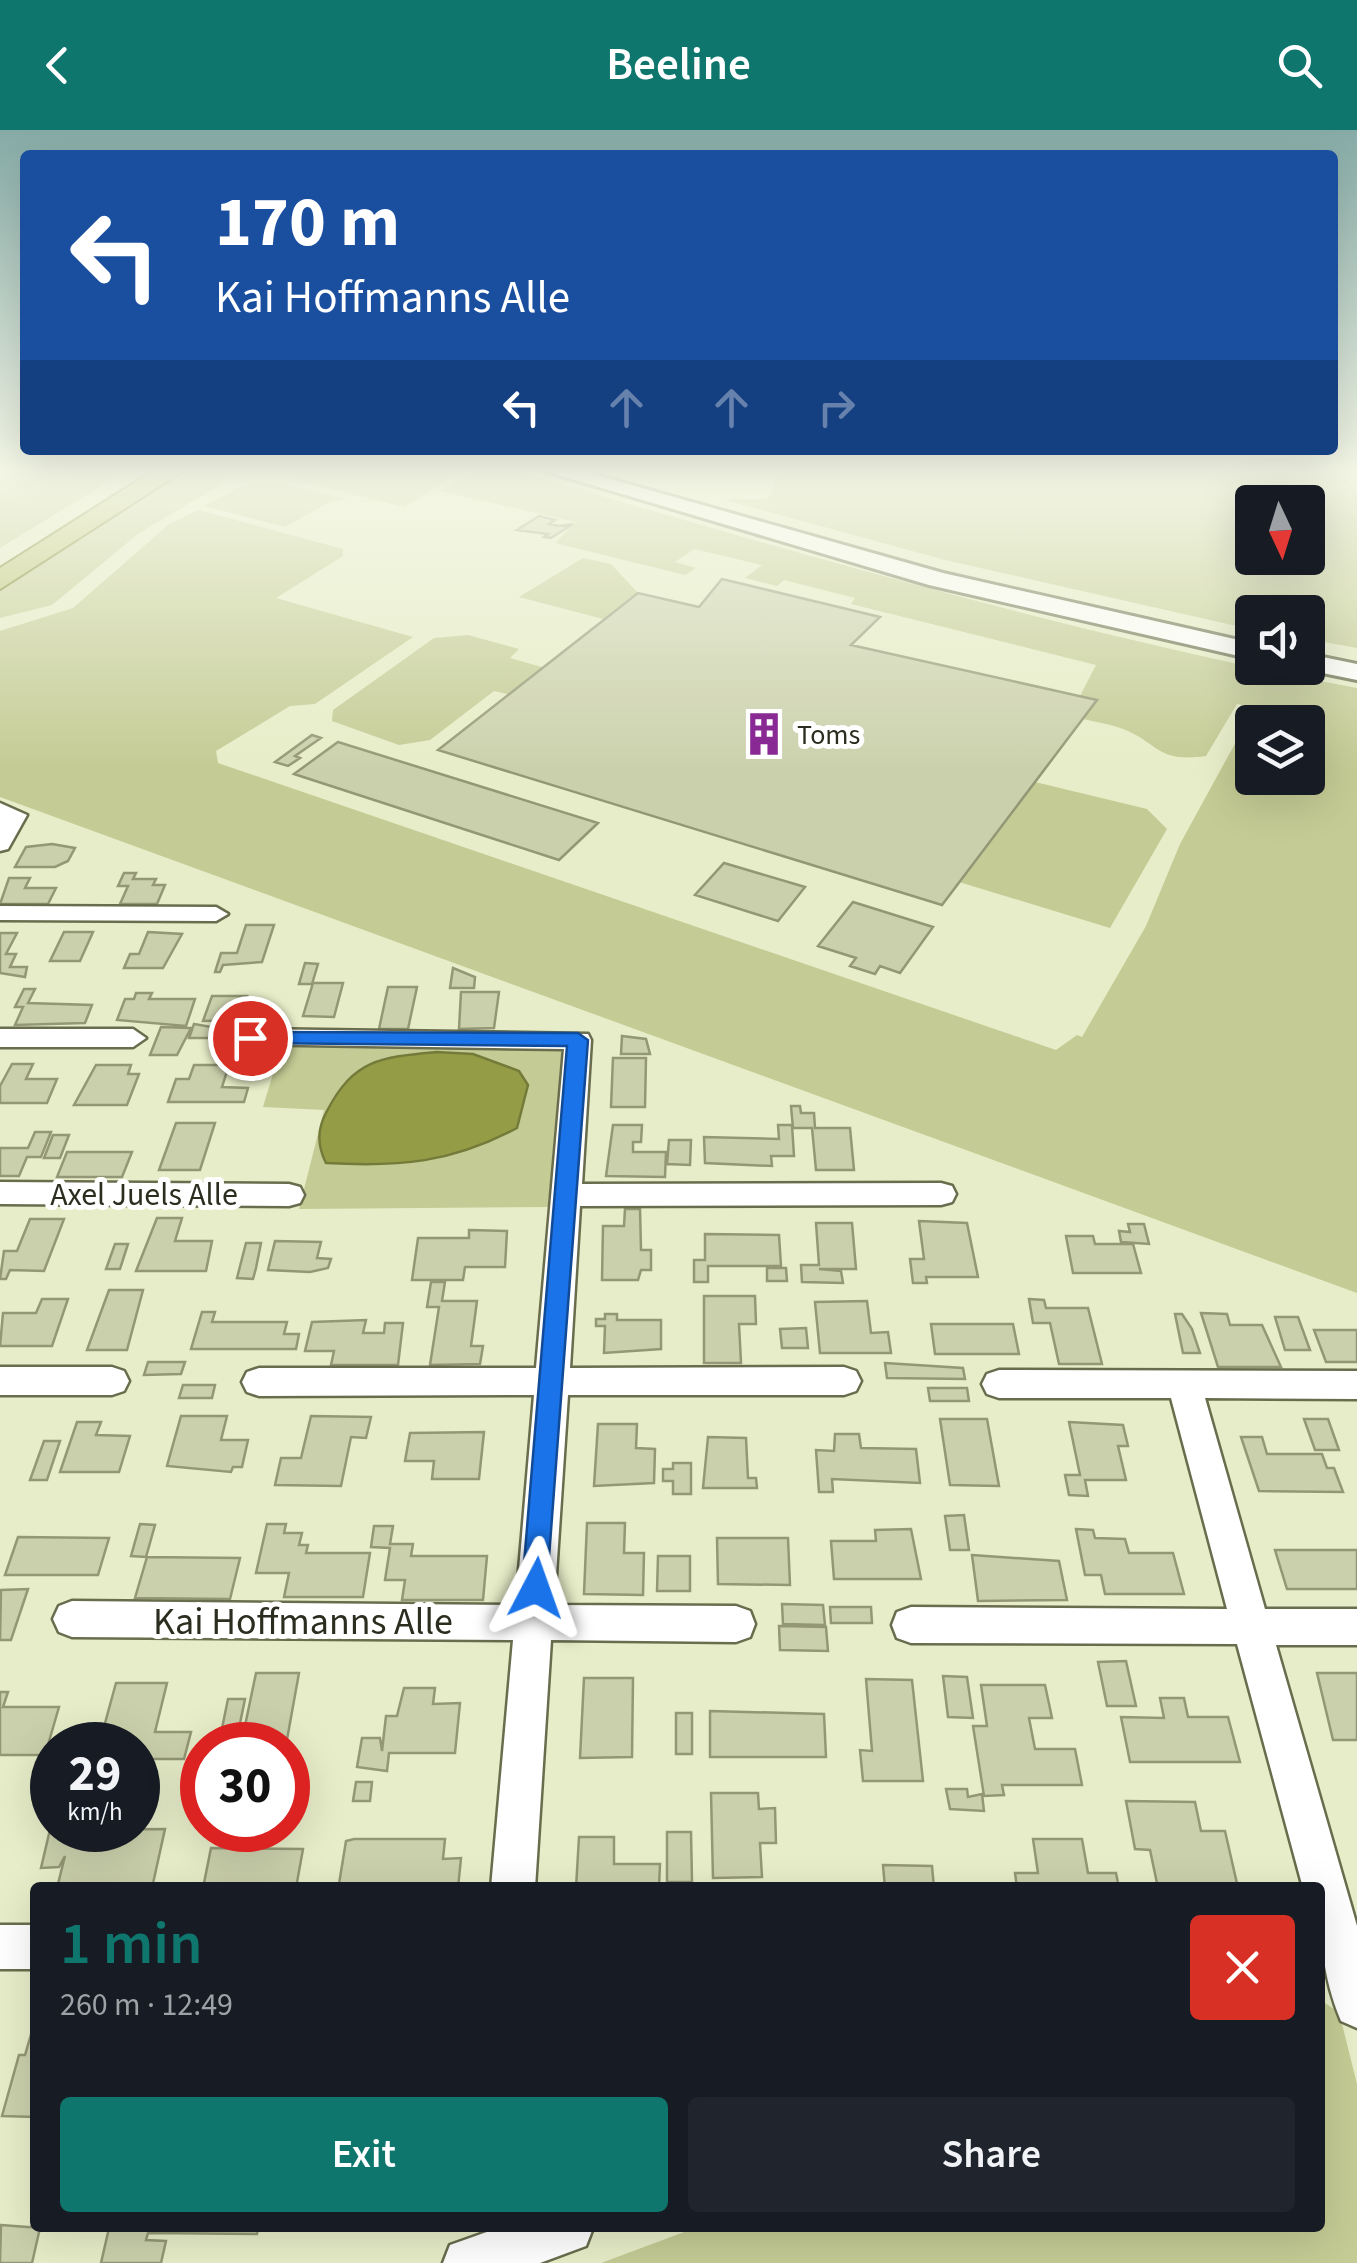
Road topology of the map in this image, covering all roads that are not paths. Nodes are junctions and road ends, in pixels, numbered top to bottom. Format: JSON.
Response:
{"nodes":[{"id":1,"x":904,"y":571,"type":"edge"},
{"id":2,"x":943,"y":571,"type":"edge"},
{"id":3,"x":1235,"y":636,"type":"edge"},
{"id":4,"x":1235,"y":647,"type":"edge"},
{"id":5,"x":1325,"y":655,"type":"edge"},
{"id":6,"x":1357,"y":661,"type":"edge"},
{"id":7,"x":1325,"y":665,"type":"edge"},
{"id":8,"x":1357,"y":672,"type":"edge"},
{"id":9,"x":0,"y":810,"type":"edge"},
{"id":10,"x":0,"y":844,"type":"edge"},
{"id":11,"x":0,"y":913,"type":"edge"},
{"id":12,"x":216,"y":914,"type":"dead end"},
{"id":13,"x":0,"y":1038,"type":"edge"},
{"id":14,"x":133,"y":1038,"type":"dead end"},
{"id":15,"x":250,"y":1038,"type":"dead end"},
{"id":16,"x":0,"y":1193,"type":"edge"},
{"id":17,"x":940,"y":1194,"type":"dead end"},
{"id":18,"x":289,"y":1195,"type":"dead end"},
{"id":19,"x":566,"y":1195,"type":"junction"},
{"id":20,"x":0,"y":1381,"type":"edge"},
{"id":21,"x":552,"y":1381,"type":"junction"},
{"id":22,"x":844,"y":1381,"type":"dead end"},
{"id":23,"x":112,"y":1382,"type":"dead end"},
{"id":24,"x":259,"y":1382,"type":"dead end"},
{"id":25,"x":998,"y":1384,"type":"dead end"},
{"id":26,"x":1184,"y":1384,"type":"junction"},
{"id":27,"x":1357,"y":1386,"type":"edge"},
{"id":28,"x":72,"y":1619,"type":"dead end"},
{"id":29,"x":533,"y":1622,"type":"junction"},
{"id":30,"x":736,"y":1624,"type":"dead end"},
{"id":31,"x":911,"y":1624,"type":"dead end"},
{"id":32,"x":1251,"y":1626,"type":"junction"},
{"id":33,"x":1357,"y":1626,"type":"edge"},
{"id":34,"x":512,"y":1882,"type":"edge"},
{"id":35,"x":1322,"y":1882,"type":"edge"},
{"id":36,"x":1325,"y":1894,"type":"edge"},
{"id":37,"x":1339,"y":1945,"type":"edge"},
{"id":38,"x":0,"y":1947,"type":"edge"},
{"id":39,"x":30,"y":1947,"type":"edge"},
{"id":40,"x":1357,"y":2006,"type":"edge"},
{"id":41,"x":551,"y":2232,"type":"edge"},
{"id":42,"x":479,"y":2249,"type":"edge"}],
"edges":[{"from":1,"to":4,"type":"main road"},
{"from":2,"to":3,"type":"main road"},
{"from":5,"to":6,"type":"main road"},
{"from":7,"to":8,"type":"main road"},
{"from":9,"to":10,"type":"street"},
{"from":11,"to":12,"type":"street"},
{"from":13,"to":14,"type":"street"},
{"from":15,"to":19,"type":"street"},
{"from":16,"to":18,"type":"street","name":"Axel Juels Alle"},
{"from":17,"to":19,"type":"street"},
{"from":19,"to":21,"type":"street"},
{"from":20,"to":23,"type":"street"},
{"from":21,"to":22,"type":"street"},
{"from":21,"to":24,"type":"street"},
{"from":21,"to":29,"type":"street"},
{"from":25,"to":26,"type":"street"},
{"from":26,"to":27,"type":"street"},
{"from":26,"to":32,"type":"street"},
{"from":28,"to":29,"type":"street","name":"Kai Hoffmanns Alle"},
{"from":29,"to":30,"type":"street","name":"Kai Hoffmanns Alle"},
{"from":29,"to":34,"type":"street"},
{"from":31,"to":32,"type":"street"},
{"from":32,"to":33,"type":"street"},
{"from":32,"to":35,"type":"street"},
{"from":36,"to":37,"type":"street"},
{"from":37,"to":40,"type":"street"},
{"from":38,"to":39,"type":"street"},
{"from":41,"to":42,"type":"street"}]}
